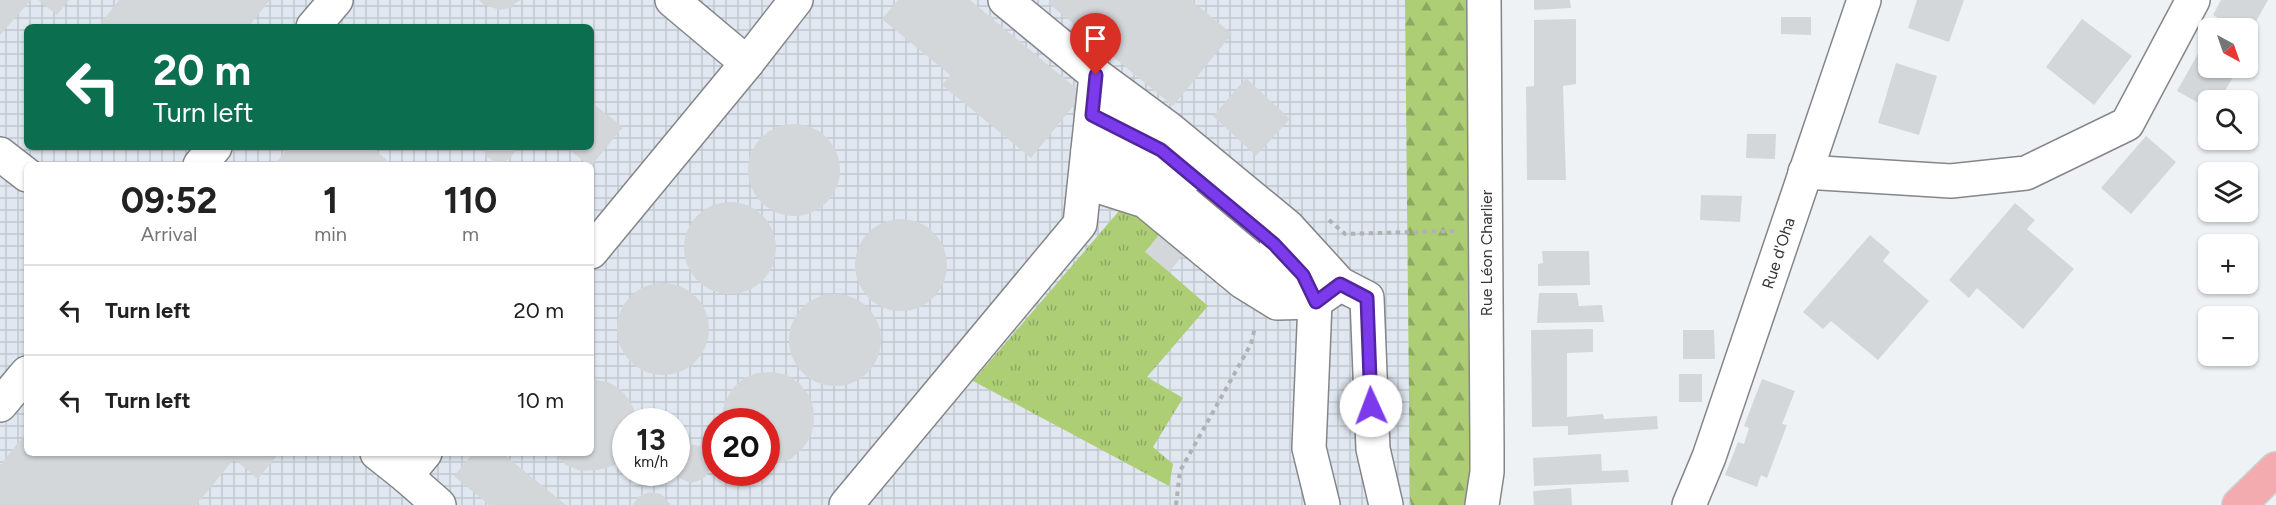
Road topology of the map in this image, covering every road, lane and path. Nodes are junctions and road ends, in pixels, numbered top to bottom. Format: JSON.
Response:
{"nodes":[{"id":1,"x":336,"y":0,"type":"edge"},
{"id":2,"x":672,"y":0,"type":"edge"},
{"id":3,"x":796,"y":0,"type":"edge"},
{"id":4,"x":1005,"y":0,"type":"edge"},
{"id":5,"x":1484,"y":0,"type":"edge"},
{"id":6,"x":1864,"y":0,"type":"edge"},
{"id":7,"x":2193,"y":0,"type":"edge"},
{"id":8,"x":316,"y":24,"type":"edge"},
{"id":9,"x":747,"y":63,"type":"junction"},
{"id":10,"x":1096,"y":75,"type":"junction"},
{"id":11,"x":1092,"y":115,"type":"junction"},
{"id":12,"x":212,"y":150,"type":"edge"},
{"id":13,"x":0,"y":154,"type":"edge"},
{"id":14,"x":202,"y":162,"type":"edge"},
{"id":15,"x":1086,"y":167,"type":"junction"},
{"id":16,"x":1805,"y":172,"type":"junction"},
{"id":17,"x":24,"y":173,"type":"edge"},
{"id":18,"x":594,"y":248,"type":"edge"},
{"id":19,"x":1328,"y":293,"type":"junction"},
{"id":20,"x":24,"y":377,"type":"edge"},
{"id":21,"x":0,"y":405,"type":"edge"},
{"id":22,"x":386,"y":456,"type":"edge"},
{"id":23,"x":415,"y":465,"type":"edge"},
{"id":24,"x":2276,"y":470,"type":"edge"},
{"id":25,"x":439,"y":505,"type":"edge"},
{"id":26,"x":846,"y":505,"type":"edge"},
{"id":27,"x":1323,"y":505,"type":"edge"},
{"id":28,"x":1386,"y":505,"type":"edge"},
{"id":29,"x":1482,"y":505,"type":"edge"},
{"id":30,"x":1689,"y":505,"type":"edge"},
{"id":31,"x":2239,"y":505,"type":"edge"}],
"edges":[{"from":1,"to":8,"type":"street"},
{"from":2,"to":9,"type":"street"},
{"from":3,"to":9,"type":"street"},
{"from":4,"to":10,"type":"street"},
{"from":5,"to":29,"type":"street","name":"Rue Léon Charlier"},
{"from":6,"to":16,"type":"street","name":"Rue d'Oha"},
{"from":7,"to":16,"type":"street"},
{"from":9,"to":18,"type":"street"},
{"from":10,"to":11,"type":"street"},
{"from":10,"to":19,"type":"street"},
{"from":11,"to":15,"type":"street"},
{"from":11,"to":19,"type":"street"},
{"from":12,"to":14,"type":"street"},
{"from":13,"to":17,"type":"street"},
{"from":15,"to":19,"type":"street"},
{"from":15,"to":26,"type":"street"},
{"from":16,"to":30,"type":"street","name":"Rue d'Oha"},
{"from":19,"to":27,"type":"street"},
{"from":19,"to":28,"type":"street"},
{"from":20,"to":21,"type":"street"},
{"from":22,"to":23,"type":"street"},
{"from":23,"to":25,"type":"street"},
{"from":24,"to":31,"type":"main road"}]}
